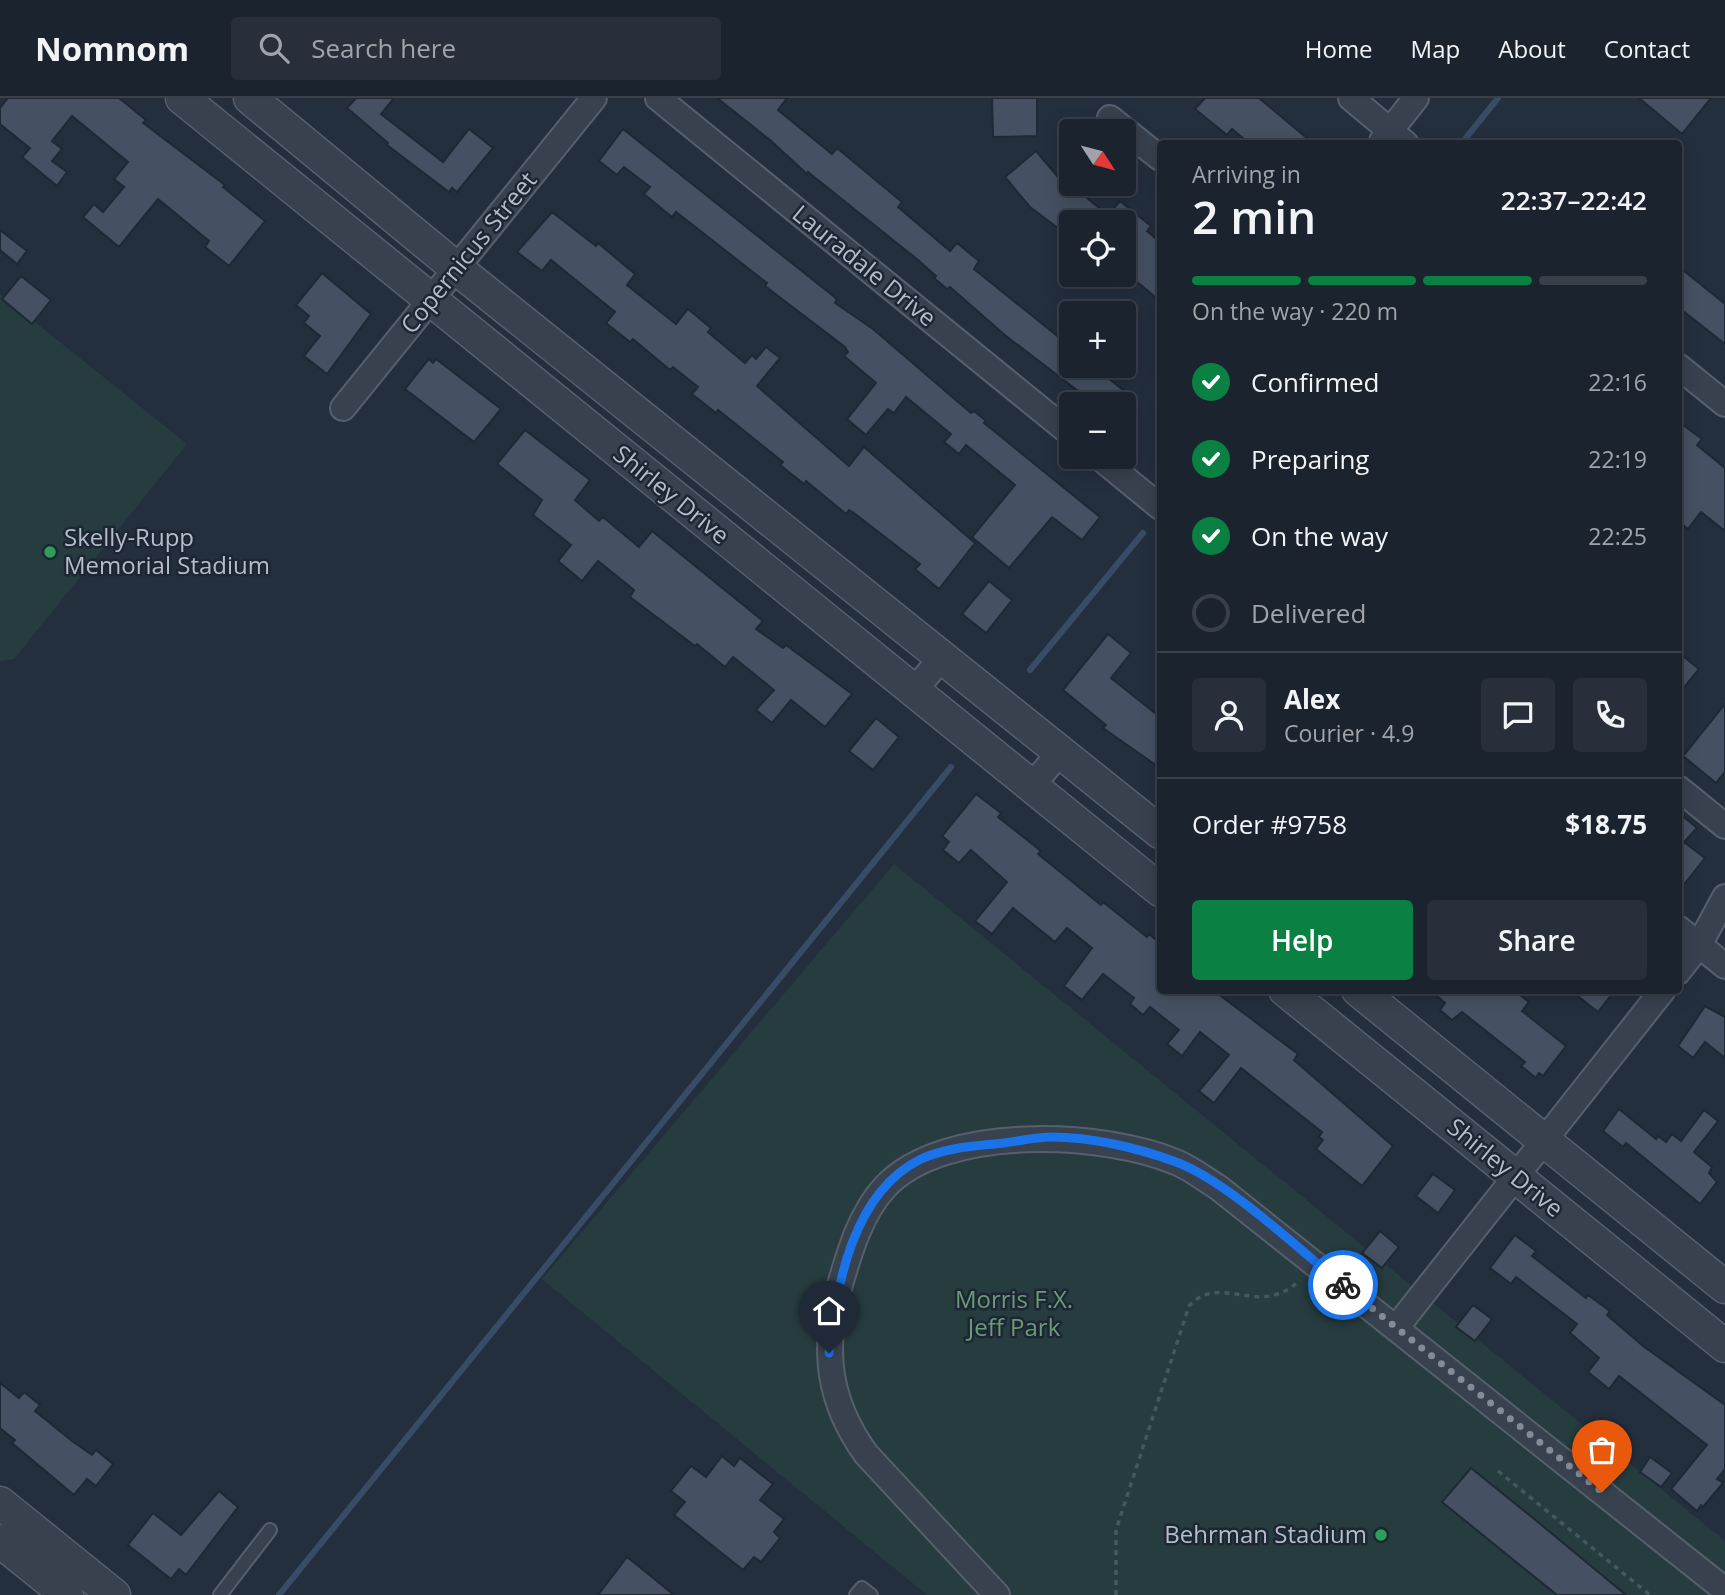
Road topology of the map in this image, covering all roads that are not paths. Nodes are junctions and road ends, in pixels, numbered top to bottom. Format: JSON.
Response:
{"nodes":[{"id":1,"x":182,"y":98,"type":"edge"},
{"id":2,"x":250,"y":98,"type":"edge"},
{"id":3,"x":594,"y":98,"type":"edge"},
{"id":4,"x":658,"y":98,"type":"edge"},
{"id":5,"x":1351,"y":98,"type":"edge"},
{"id":6,"x":1416,"y":98,"type":"edge"},
{"id":7,"x":1110,"y":118,"type":"dead end"},
{"id":8,"x":1392,"y":139,"type":"edge"},
{"id":9,"x":1157,"y":156,"type":"edge"},
{"id":10,"x":456,"y":268,"type":"junction"},
{"id":11,"x":430,"y":300,"type":"junction"},
{"id":12,"x":1682,"y":369,"type":"edge"},
{"id":13,"x":1725,"y":404,"type":"edge"},
{"id":14,"x":343,"y":408,"type":"dead end"},
{"id":15,"x":1059,"y":424,"type":"edge"},
{"id":16,"x":1114,"y":469,"type":"edge"},
{"id":17,"x":1157,"y":505,"type":"edge"},
{"id":18,"x":942,"y":657,"type":"junction"},
{"id":19,"x":914,"y":691,"type":"junction"},
{"id":20,"x":1060,"y":752,"type":"junction"},
{"id":21,"x":1032,"y":786,"type":"junction"},
{"id":22,"x":1682,"y":791,"type":"edge"},
{"id":23,"x":1725,"y":826,"type":"edge"},
{"id":24,"x":1157,"y":830,"type":"edge"},
{"id":25,"x":1157,"y":888,"type":"edge"},
{"id":26,"x":1725,"y":897,"type":"edge"},
{"id":27,"x":1682,"y":931,"type":"edge"},
{"id":28,"x":1699,"y":945,"type":"junction"},
{"id":29,"x":1725,"y":966,"type":"edge"},
{"id":30,"x":1682,"y":967,"type":"edge"},
{"id":31,"x":1290,"y":994,"type":"edge"},
{"id":32,"x":1362,"y":994,"type":"edge"},
{"id":33,"x":1660,"y":994,"type":"edge"},
{"id":34,"x":1543,"y":1139,"type":"junction"},
{"id":35,"x":1515,"y":1176,"type":"junction"},
{"id":36,"x":1725,"y":1287,"type":"edge"},
{"id":37,"x":1396,"y":1328,"type":"junction"},
{"id":38,"x":1725,"y":1346,"type":"edge"},
{"id":39,"x":0,"y":1503,"type":"edge"},
{"id":40,"x":270,"y":1530,"type":"dead end"},
{"id":41,"x":0,"y":1541,"type":"edge"},
{"id":42,"x":1725,"y":1590,"type":"edge"},
{"id":43,"x":67,"y":1595,"type":"edge"},
{"id":44,"x":114,"y":1595,"type":"edge"},
{"id":45,"x":220,"y":1595,"type":"edge"},
{"id":46,"x":856,"y":1595,"type":"edge"},
{"id":47,"x":871,"y":1595,"type":"edge"},
{"id":48,"x":997,"y":1595,"type":"edge"}],
"edges":[{"from":1,"to":11,"type":"street","name":"Shirley Drive"},
{"from":2,"to":10,"type":"street","name":"Shirley Drive"},
{"from":3,"to":10,"type":"street","name":"Copernicus Street"},
{"from":4,"to":15,"type":"street","name":"Lauradale Drive"},
{"from":5,"to":8,"type":"street"},
{"from":6,"to":8,"type":"street"},
{"from":7,"to":9,"type":"street"},
{"from":10,"to":11,"type":"street","name":"Copernicus Street"},
{"from":10,"to":18,"type":"street","name":"Shirley Drive"},
{"from":11,"to":14,"type":"street","name":"Copernicus Street"},
{"from":11,"to":19,"type":"street","name":"Shirley Drive"},
{"from":12,"to":13,"type":"street"},
{"from":16,"to":17,"type":"street"},
{"from":18,"to":19,"type":"street"},
{"from":18,"to":20,"type":"street","name":"Shirley Drive"},
{"from":19,"to":21,"type":"street","name":"Shirley Drive"},
{"from":20,"to":21,"type":"street"},
{"from":20,"to":24,"type":"street","name":"Shirley Drive"},
{"from":21,"to":25,"type":"street","name":"Shirley Drive"},
{"from":22,"to":23,"type":"street"},
{"from":26,"to":28,"type":"street"},
{"from":27,"to":28,"type":"street"},
{"from":28,"to":29,"type":"street"},
{"from":28,"to":30,"type":"street"},
{"from":31,"to":35,"type":"street","name":"Shirley Drive"},
{"from":32,"to":34,"type":"street","name":"Shirley Drive"},
{"from":33,"to":34,"type":"street"},
{"from":34,"to":35,"type":"street"},
{"from":34,"to":36,"type":"street","name":"Shirley Drive"},
{"from":35,"to":37,"type":"street"},
{"from":35,"to":38,"type":"street","name":"Shirley Drive"},
{"from":37,"to":42,"type":"street"},
{"from":37,"to":48,"type":"street"},
{"from":39,"to":44,"type":"street"},
{"from":40,"to":45,"type":"lane"},
{"from":41,"to":43,"type":"street"},
{"from":46,"to":47,"type":"lane"}]}
